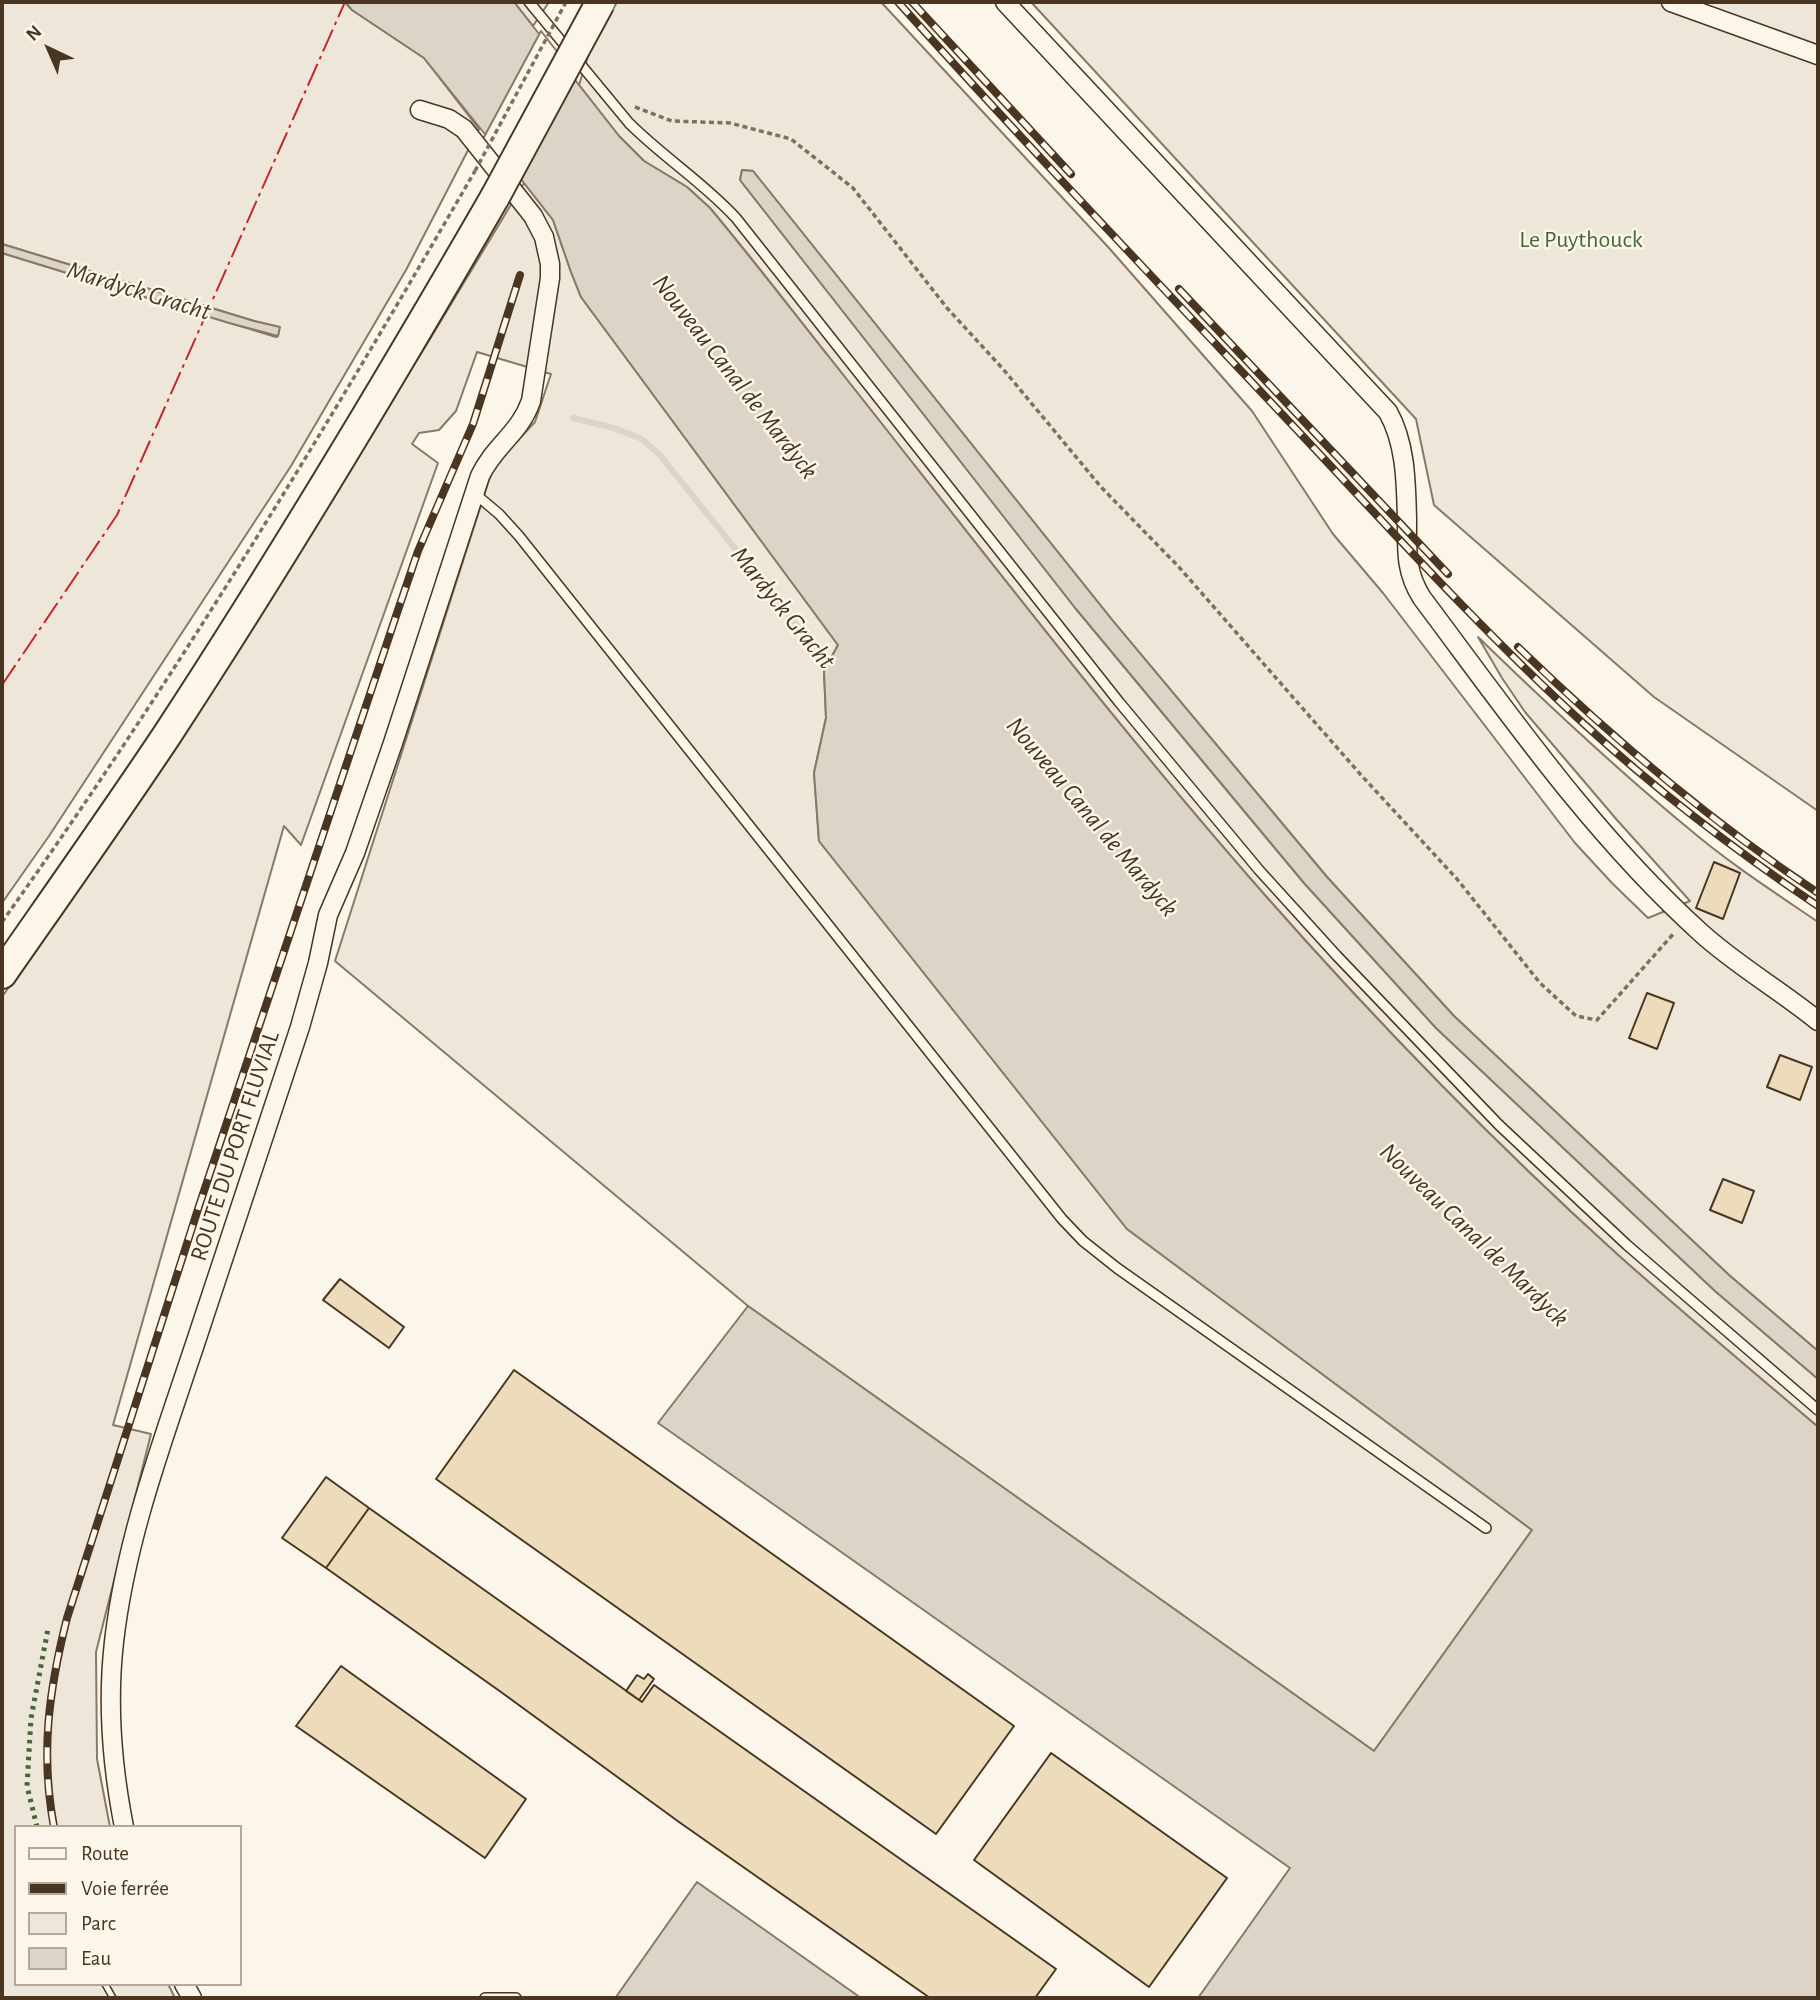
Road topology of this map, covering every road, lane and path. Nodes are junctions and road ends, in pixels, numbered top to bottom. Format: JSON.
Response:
{"nodes":[{"id":1,"x":529,"y":2,"type":"edge"},
{"id":2,"x":566,"y":2,"type":"edge"},
{"id":3,"x":595,"y":2,"type":"edge"},
{"id":4,"x":1005,"y":2,"type":"edge"},
{"id":5,"x":1671,"y":2,"type":"edge"},
{"id":6,"x":1818,"y":55,"type":"edge"},
{"id":7,"x":607,"y":96,"type":"junction"},
{"id":8,"x":420,"y":110,"type":"dead end"},
{"id":9,"x":484,"y":186,"type":"junction"},
{"id":10,"x":474,"y":493,"type":"junction"},
{"id":11,"x":1686,"y":919,"type":"junction"},
{"id":12,"x":2,"y":922,"type":"edge"},
{"id":13,"x":2,"y":945,"type":"edge"},
{"id":14,"x":2,"y":974,"type":"edge"},
{"id":15,"x":1818,"y":1021,"type":"edge"},
{"id":16,"x":1818,"y":1410,"type":"edge"},
{"id":17,"x":1486,"y":1528,"type":"dead end"},
{"id":18,"x":124,"y":1825,"type":"edge"},
{"id":19,"x":485,"y":1998,"type":"edge"},
{"id":20,"x":516,"y":1998,"type":"edge"}],
"edges":[{"from":1,"to":7,"type":"lane"},
{"from":2,"to":9,"type":"path","bridge":true},
{"from":3,"to":9,"type":"main road","bridge":true},
{"from":4,"to":11,"type":"street"},
{"from":5,"to":6,"type":"street"},
{"from":7,"to":11,"type":"path"},
{"from":7,"to":16,"type":"lane"},
{"from":8,"to":10,"type":"street","name":"ROUTE DU PORT FLUVIAL"},
{"from":9,"to":12,"type":"path"},
{"from":9,"to":13,"type":"main road"},
{"from":9,"to":14,"type":"main road"},
{"from":10,"to":17,"type":"lane"},
{"from":10,"to":18,"type":"street","name":"ROUTE DU PORT FLUVIAL"},
{"from":11,"to":15,"type":"street"},
{"from":19,"to":20,"type":"lane"}]}
